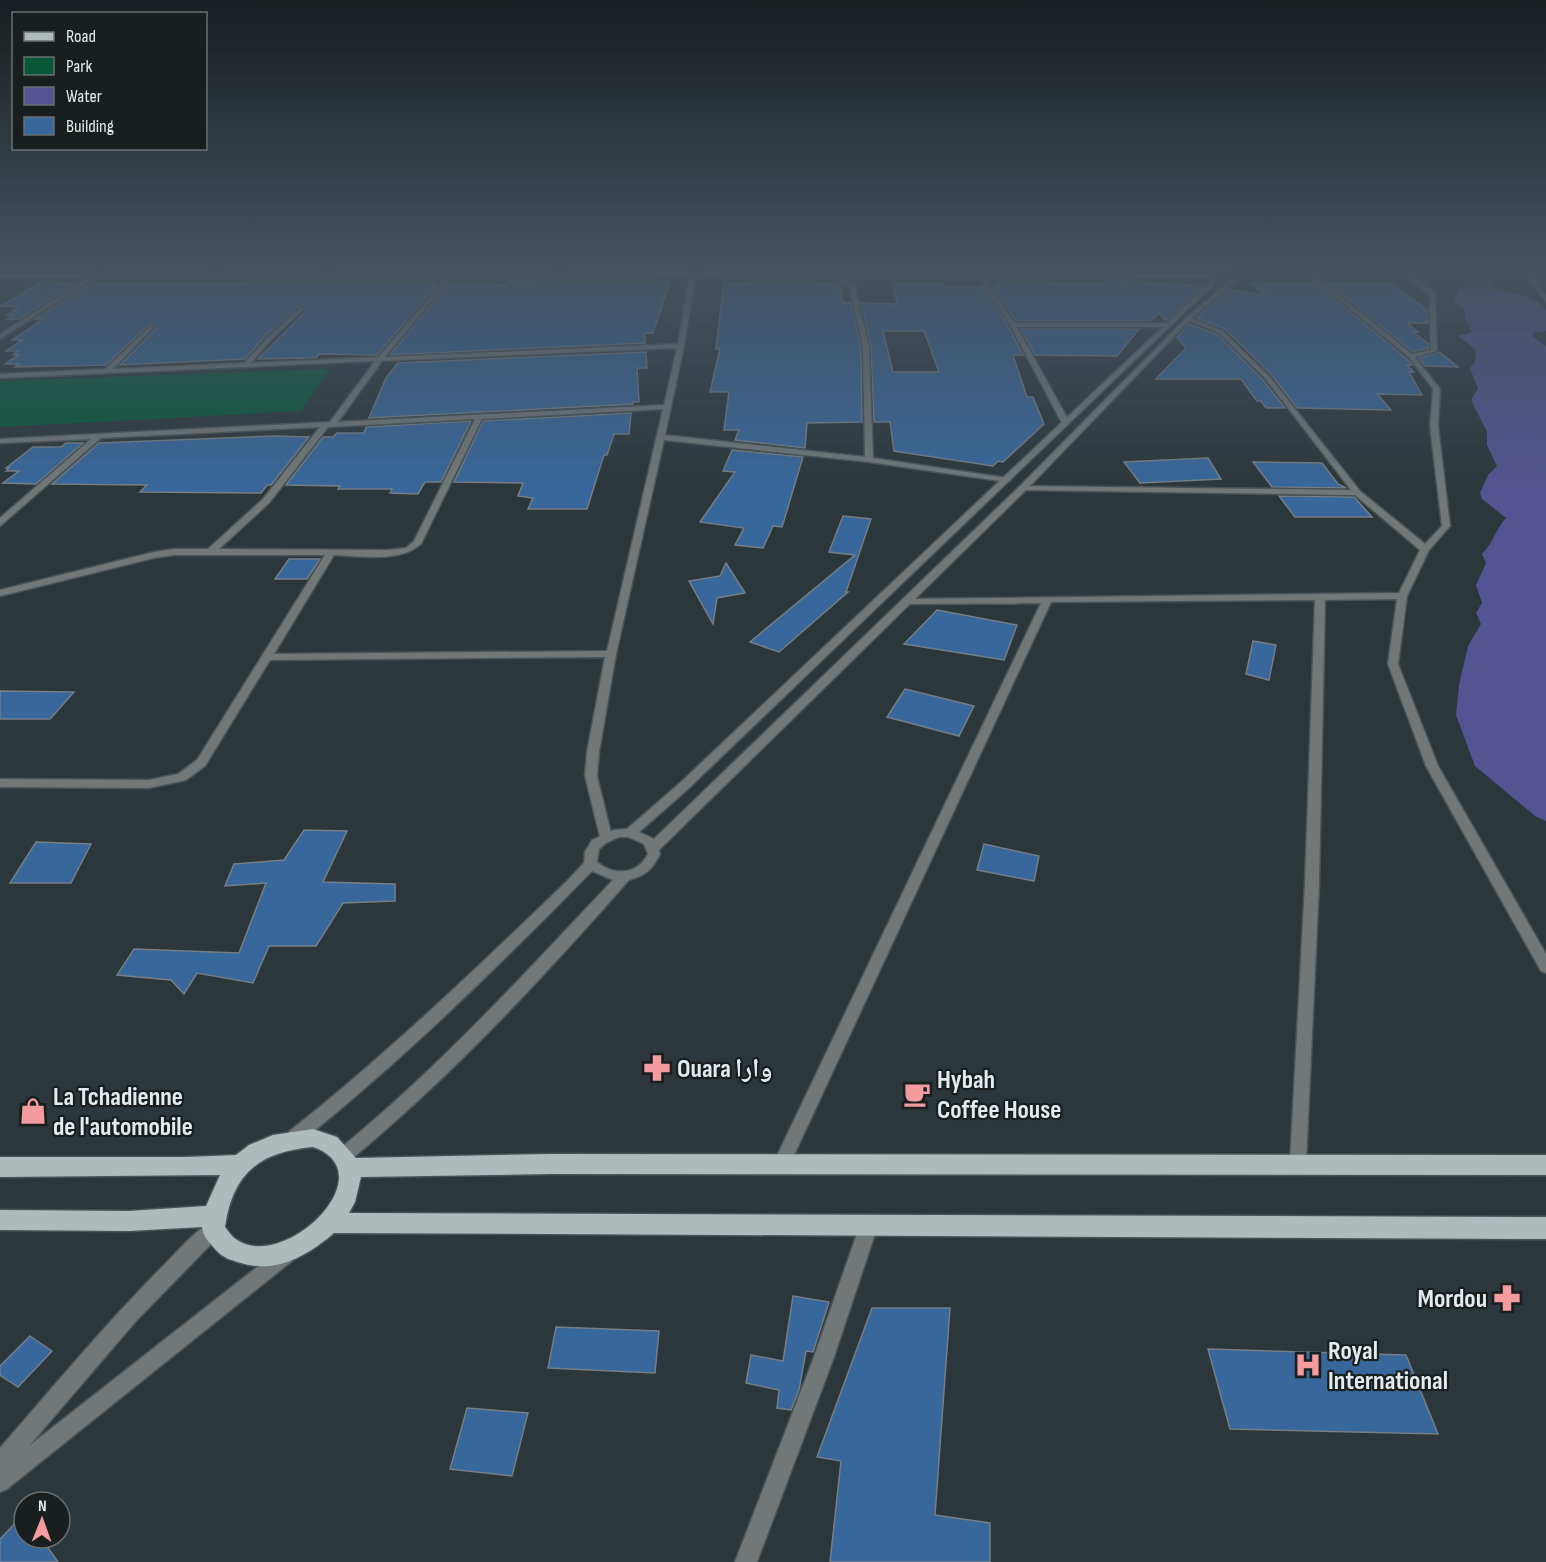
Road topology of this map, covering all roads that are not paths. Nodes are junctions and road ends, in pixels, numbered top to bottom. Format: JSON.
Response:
{"nodes":[{"id":1,"x":135,"y":343,"type":"edge"},
{"id":2,"x":266,"y":343,"type":"edge"},
{"id":3,"x":394,"y":343,"type":"edge"},
{"id":4,"x":682,"y":343,"type":"edge"},
{"id":5,"x":865,"y":343,"type":"edge"},
{"id":6,"x":1023,"y":343,"type":"edge"},
{"id":7,"x":1149,"y":343,"type":"edge"},
{"id":8,"x":1165,"y":343,"type":"edge"},
{"id":9,"x":1232,"y":343,"type":"edge"},
{"id":10,"x":1395,"y":343,"type":"edge"},
{"id":11,"x":1434,"y":343,"type":"edge"},
{"id":12,"x":681,"y":346,"type":"junction"},
{"id":13,"x":1411,"y":356,"type":"junction"},
{"id":14,"x":380,"y":359,"type":"junction"},
{"id":15,"x":246,"y":365,"type":"junction"},
{"id":16,"x":107,"y":371,"type":"junction"},
{"id":17,"x":0,"y":376,"type":"edge"},
{"id":18,"x":667,"y":407,"type":"junction"},
{"id":19,"x":480,"y":416,"type":"junction"},
{"id":20,"x":1066,"y":423,"type":"junction"},
{"id":21,"x":329,"y":424,"type":"junction"},
{"id":22,"x":100,"y":435,"type":"junction"},
{"id":23,"x":660,"y":437,"type":"junction"},
{"id":24,"x":0,"y":441,"type":"edge"},
{"id":25,"x":869,"y":460,"type":"junction"},
{"id":26,"x":1007,"y":480,"type":"junction"},
{"id":27,"x":1023,"y":488,"type":"junction"},
{"id":28,"x":1357,"y":493,"type":"junction"},
{"id":29,"x":0,"y":524,"type":"edge"},
{"id":30,"x":1425,"y":549,"type":"junction"},
{"id":31,"x":212,"y":552,"type":"junction"},
{"id":32,"x":331,"y":553,"type":"junction"},
{"id":33,"x":0,"y":593,"type":"edge"},
{"id":34,"x":1320,"y":596,"type":"junction"},
{"id":35,"x":1402,"y":596,"type":"junction"},
{"id":36,"x":1048,"y":599,"type":"junction"},
{"id":37,"x":908,"y":601,"type":"junction"},
{"id":38,"x":611,"y":654,"type":"junction"},
{"id":39,"x":267,"y":657,"type":"junction"},
{"id":40,"x":0,"y":783,"type":"edge"},
{"id":41,"x":630,"y":833,"type":"junction"},
{"id":42,"x":606,"y":837,"type":"junction"},
{"id":43,"x":653,"y":848,"type":"junction"},
{"id":44,"x":591,"y":864,"type":"junction"},
{"id":45,"x":624,"y":876,"type":"junction"},
{"id":46,"x":1546,"y":967,"type":"edge"},
{"id":47,"x":292,"y":1138,"type":"junction"},
{"id":48,"x":346,"y":1162,"type":"junction"},
{"id":49,"x":782,"y":1163,"type":"junction"},
{"id":50,"x":1298,"y":1163,"type":"junction"},
{"id":51,"x":241,"y":1164,"type":"junction"},
{"id":52,"x":1546,"y":1165,"type":"edge"},
{"id":53,"x":0,"y":1167,"type":"edge"},
{"id":54,"x":0,"y":1220,"type":"edge"},
{"id":55,"x":214,"y":1223,"type":"junction"},
{"id":56,"x":330,"y":1223,"type":"junction"},
{"id":57,"x":869,"y":1225,"type":"junction"},
{"id":58,"x":1546,"y":1228,"type":"edge"},
{"id":59,"x":291,"y":1251,"type":"junction"},
{"id":60,"x":0,"y":1464,"type":"edge"},
{"id":61,"x":0,"y":1482,"type":"edge"},
{"id":62,"x":746,"y":1562,"type":"edge"}],
"edges":[{"from":1,"to":16,"type":"street"},
{"from":2,"to":15,"type":"street"},
{"from":3,"to":14,"type":"street"},
{"from":4,"to":12,"type":"street"},
{"from":5,"to":25,"type":"street"},
{"from":6,"to":20,"type":"street"},
{"from":7,"to":20,"type":"street"},
{"from":8,"to":27,"type":"street"},
{"from":9,"to":28,"type":"street"},
{"from":10,"to":13,"type":"street"},
{"from":11,"to":13,"type":"street"},
{"from":12,"to":14,"type":"street"},
{"from":12,"to":18,"type":"street"},
{"from":13,"to":30,"type":"street"},
{"from":14,"to":15,"type":"street"},
{"from":14,"to":21,"type":"street"},
{"from":15,"to":16,"type":"street"},
{"from":16,"to":17,"type":"street"},
{"from":18,"to":19,"type":"street"},
{"from":18,"to":23,"type":"street"},
{"from":19,"to":21,"type":"street"},
{"from":19,"to":32,"type":"street"},
{"from":20,"to":26,"type":"street"},
{"from":21,"to":22,"type":"street"},
{"from":21,"to":31,"type":"street"},
{"from":22,"to":24,"type":"street"},
{"from":22,"to":29,"type":"street"},
{"from":23,"to":25,"type":"street"},
{"from":23,"to":38,"type":"street"},
{"from":25,"to":26,"type":"street"},
{"from":26,"to":41,"type":"street"},
{"from":27,"to":28,"type":"street"},
{"from":27,"to":37,"type":"street"},
{"from":28,"to":30,"type":"street"},
{"from":30,"to":35,"type":"street"},
{"from":31,"to":32,"type":"street"},
{"from":31,"to":33,"type":"street"},
{"from":32,"to":39,"type":"street"},
{"from":34,"to":35,"type":"street"},
{"from":34,"to":36,"type":"street"},
{"from":34,"to":50,"type":"street"},
{"from":35,"to":46,"type":"street"},
{"from":36,"to":37,"type":"street"},
{"from":36,"to":49,"type":"street"},
{"from":37,"to":43,"type":"street"},
{"from":38,"to":39,"type":"street"},
{"from":38,"to":42,"type":"street"},
{"from":39,"to":40,"type":"street"},
{"from":41,"to":42,"type":"street"},
{"from":41,"to":43,"type":"street"},
{"from":42,"to":44,"type":"street"},
{"from":43,"to":45,"type":"street"},
{"from":44,"to":45,"type":"street"},
{"from":44,"to":47,"type":"street"},
{"from":45,"to":48,"type":"street"},
{"from":47,"to":48,"type":"main road"},
{"from":47,"to":51,"type":"main road"},
{"from":48,"to":49,"type":"main road"},
{"from":48,"to":56,"type":"main road"},
{"from":49,"to":50,"type":"main road"},
{"from":50,"to":52,"type":"main road"},
{"from":51,"to":53,"type":"main road"},
{"from":51,"to":55,"type":"main road"},
{"from":54,"to":55,"type":"main road"},
{"from":55,"to":59,"type":"main road"},
{"from":55,"to":60,"type":"street"},
{"from":56,"to":57,"type":"main road"},
{"from":56,"to":59,"type":"main road"},
{"from":57,"to":58,"type":"main road"},
{"from":57,"to":62,"type":"street"},
{"from":59,"to":61,"type":"street"}]}
